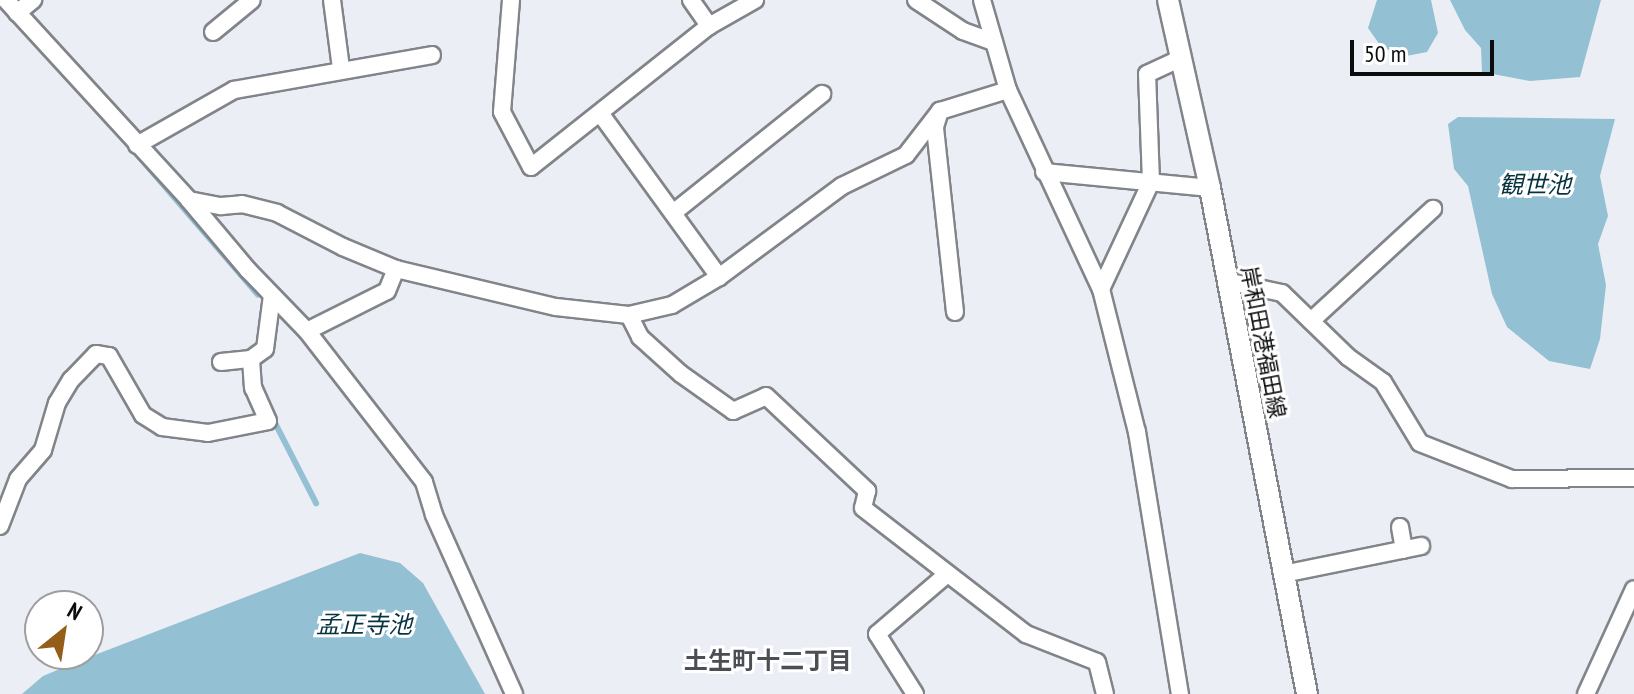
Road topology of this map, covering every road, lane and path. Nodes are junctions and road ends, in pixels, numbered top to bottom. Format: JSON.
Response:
{"nodes":[{"id":1,"x":33,"y":0,"type":"edge"},
{"id":2,"x":332,"y":0,"type":"edge"},
{"id":3,"x":511,"y":0,"type":"edge"},
{"id":4,"x":691,"y":0,"type":"edge"},
{"id":5,"x":755,"y":0,"type":"edge"},
{"id":6,"x":916,"y":0,"type":"edge"},
{"id":7,"x":982,"y":0,"type":"edge"},
{"id":8,"x":1168,"y":0,"type":"edge"},
{"id":9,"x":248,"y":1,"type":"edge"},
{"id":10,"x":12,"y":6,"type":"edge"},
{"id":11,"x":709,"y":26,"type":"junction"},
{"id":12,"x":213,"y":32,"type":"dead end"},
{"id":13,"x":994,"y":42,"type":"junction"},
{"id":14,"x":432,"y":55,"type":"dead end"},
{"id":15,"x":1182,"y":58,"type":"junction"},
{"id":16,"x":341,"y":68,"type":"junction"},
{"id":17,"x":1008,"y":90,"type":"junction"},
{"id":18,"x":822,"y":94,"type":"dead end"},
{"id":19,"x":940,"y":111,"type":"junction"},
{"id":20,"x":600,"y":113,"type":"junction"},
{"id":21,"x":137,"y":145,"type":"junction"},
{"id":22,"x":1044,"y":172,"type":"junction"},
{"id":23,"x":1151,"y":182,"type":"junction"},
{"id":24,"x":1210,"y":188,"type":"junction"},
{"id":25,"x":189,"y":200,"type":"junction"},
{"id":26,"x":1433,"y":209,"type":"dead end"},
{"id":27,"x":673,"y":213,"type":"junction"},
{"id":28,"x":396,"y":269,"type":"junction"},
{"id":29,"x":719,"y":277,"type":"junction"},
{"id":30,"x":1226,"y":281,"type":"junction"},
{"id":31,"x":1101,"y":289,"type":"junction"},
{"id":32,"x":272,"y":295,"type":"junction"},
{"id":33,"x":955,"y":312,"type":"dead end"},
{"id":34,"x":629,"y":315,"type":"junction"},
{"id":35,"x":1311,"y":321,"type":"junction"},
{"id":36,"x":307,"y":331,"type":"junction"},
{"id":37,"x":251,"y":359,"type":"junction"},
{"id":38,"x":221,"y":362,"type":"dead end"},
{"id":39,"x":1634,"y":478,"type":"edge"},
{"id":40,"x":0,"y":526,"type":"edge"},
{"id":41,"x":1400,"y":527,"type":"dead end"},
{"id":42,"x":1283,"y":574,"type":"junction"},
{"id":43,"x":946,"y":575,"type":"junction"},
{"id":44,"x":1634,"y":589,"type":"edge"},
{"id":45,"x":514,"y":694,"type":"edge"},
{"id":46,"x":915,"y":694,"type":"edge"},
{"id":47,"x":1105,"y":694,"type":"edge"},
{"id":48,"x":1177,"y":694,"type":"edge"},
{"id":49,"x":1307,"y":694,"type":"edge"},
{"id":50,"x":1586,"y":694,"type":"edge"}],
"edges":[{"from":1,"to":10,"type":"street"},
{"from":2,"to":16,"type":"street"},
{"from":3,"to":20,"type":"street"},
{"from":4,"to":11,"type":"street"},
{"from":5,"to":11,"type":"street"},
{"from":6,"to":13,"type":"street"},
{"from":7,"to":13,"type":"street"},
{"from":8,"to":15,"type":"street","name":"岸和田港福田線"},
{"from":9,"to":12,"type":"street"},
{"from":10,"to":21,"type":"street"},
{"from":11,"to":20,"type":"street"},
{"from":13,"to":17,"type":"street"},
{"from":14,"to":16,"type":"street"},
{"from":15,"to":23,"type":"street"},
{"from":15,"to":24,"type":"street","name":"岸和田港福田線"},
{"from":16,"to":21,"type":"street"},
{"from":17,"to":19,"type":"street"},
{"from":17,"to":22,"type":"street"},
{"from":18,"to":27,"type":"street"},
{"from":19,"to":29,"type":"street"},
{"from":19,"to":33,"type":"street"},
{"from":20,"to":27,"type":"street"},
{"from":21,"to":25,"type":"street"},
{"from":22,"to":23,"type":"street"},
{"from":22,"to":31,"type":"street"},
{"from":23,"to":24,"type":"street"},
{"from":23,"to":31,"type":"street"},
{"from":24,"to":30,"type":"street","name":"岸和田港福田線"},
{"from":25,"to":28,"type":"street"},
{"from":25,"to":32,"type":"street"},
{"from":26,"to":35,"type":"street"},
{"from":27,"to":29,"type":"street"},
{"from":28,"to":34,"type":"street"},
{"from":28,"to":36,"type":"street"},
{"from":29,"to":34,"type":"street"},
{"from":30,"to":35,"type":"street"},
{"from":30,"to":42,"type":"street","name":"岸和田港福田線"},
{"from":31,"to":48,"type":"street"},
{"from":32,"to":36,"type":"street"},
{"from":32,"to":37,"type":"street"},
{"from":34,"to":43,"type":"street"},
{"from":35,"to":39,"type":"street"},
{"from":36,"to":45,"type":"street"},
{"from":37,"to":38,"type":"street"},
{"from":37,"to":40,"type":"street"},
{"from":41,"to":42,"type":"street"},
{"from":42,"to":49,"type":"street","name":"岸和田港福田線"},
{"from":43,"to":46,"type":"street"},
{"from":43,"to":47,"type":"street"},
{"from":44,"to":50,"type":"street"}]}
